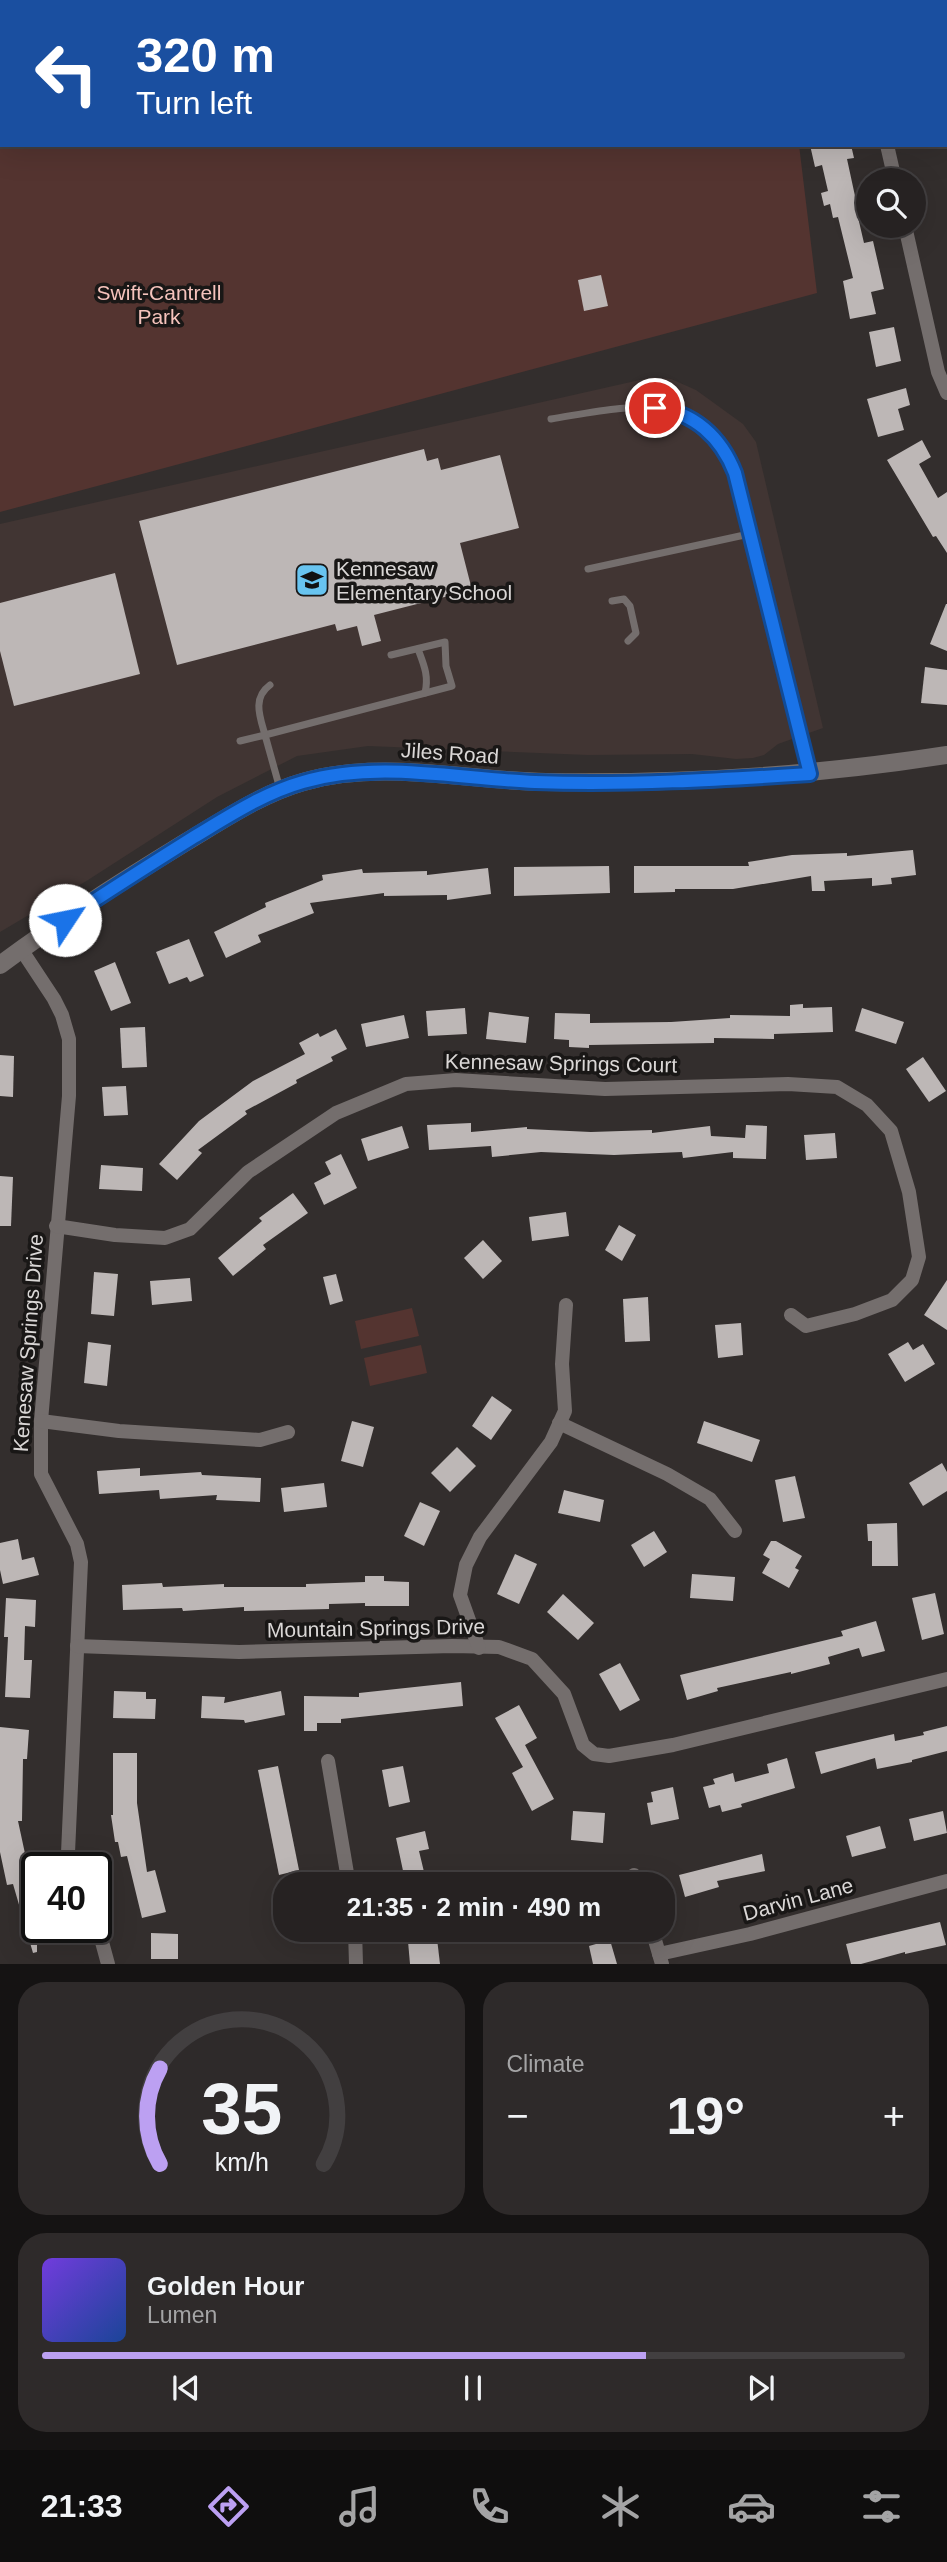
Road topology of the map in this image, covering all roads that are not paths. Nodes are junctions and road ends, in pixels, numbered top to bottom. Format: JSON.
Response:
{"nodes":[{"id":1,"x":887,"y":147,"type":"edge"},
{"id":2,"x":892,"y":168,"type":"edge"},
{"id":3,"x":908,"y":238,"type":"edge"},
{"id":4,"x":947,"y":393,"type":"edge"},
{"id":5,"x":551,"y":419,"type":"dead end"},
{"id":6,"x":749,"y":534,"type":"junction"},
{"id":7,"x":588,"y":569,"type":"dead end"},
{"id":8,"x":612,"y":601,"type":"dead end"},
{"id":9,"x":628,"y":641,"type":"dead end"},
{"id":10,"x":418,"y":649,"type":"junction"},
{"id":11,"x":391,"y":655,"type":"dead end"},
{"id":12,"x":270,"y":685,"type":"dead end"},
{"id":13,"x":425,"y":693,"type":"junction"},
{"id":14,"x":265,"y":735,"type":"junction"},
{"id":15,"x":240,"y":741,"type":"dead end"},
{"id":16,"x":947,"y":754,"type":"edge"},
{"id":17,"x":810,"y":774,"type":"junction"},
{"id":18,"x":280,"y":790,"type":"junction"},
{"id":19,"x":21,"y":949,"type":"junction"},
{"id":20,"x":0,"y":965,"type":"edge"},
{"id":21,"x":56,"y":1226,"type":"junction"},
{"id":22,"x":566,"y":1305,"type":"dead end"},
{"id":23,"x":791,"y":1315,"type":"dead end"},
{"id":24,"x":41,"y":1421,"type":"junction"},
{"id":25,"x":559,"y":1423,"type":"junction"},
{"id":26,"x":288,"y":1432,"type":"dead end"},
{"id":27,"x":735,"y":1531,"type":"dead end"},
{"id":28,"x":77,"y":1646,"type":"junction"},
{"id":29,"x":479,"y":1648,"type":"junction"},
{"id":30,"x":947,"y":1679,"type":"edge"},
{"id":31,"x":328,"y":1761,"type":"dead end"},
{"id":32,"x":68,"y":1852,"type":"edge"},
{"id":33,"x":347,"y":1872,"type":"edge"},
{"id":34,"x":947,"y":1881,"type":"edge"},
{"id":35,"x":355,"y":1942,"type":"edge"},
{"id":36,"x":655,"y":1942,"type":"edge"},
{"id":37,"x":102,"y":1943,"type":"edge"},
{"id":38,"x":660,"y":1959,"type":"edge"},
{"id":39,"x":108,"y":1964,"type":"edge"},
{"id":40,"x":356,"y":1964,"type":"edge"}],
"edges":[{"from":1,"to":2,"type":"street"},
{"from":3,"to":4,"type":"street"},
{"from":5,"to":6,"type":"lane"},
{"from":6,"to":7,"type":"lane"},
{"from":6,"to":17,"type":"lane"},
{"from":8,"to":9,"type":"lane"},
{"from":10,"to":11,"type":"lane"},
{"from":10,"to":13,"type":"lane"},
{"from":10,"to":13,"type":"lane"},
{"from":12,"to":14,"type":"lane"},
{"from":13,"to":14,"type":"lane"},
{"from":14,"to":15,"type":"lane"},
{"from":14,"to":18,"type":"lane"},
{"from":16,"to":17,"type":"street","name":"Jiles Road"},
{"from":17,"to":18,"type":"street","name":"Jiles Road"},
{"from":18,"to":19,"type":"street","name":"Jiles Road"},
{"from":19,"to":20,"type":"street","name":"Jiles Road"},
{"from":19,"to":21,"type":"street","name":"Kenesaw Springs Drive"},
{"from":21,"to":23,"type":"street","name":"Kennesaw Springs Court"},
{"from":21,"to":24,"type":"street","name":"Kenesaw Springs Drive"},
{"from":22,"to":25,"type":"street"},
{"from":24,"to":26,"type":"street"},
{"from":24,"to":28,"type":"street","name":"Kenesaw Springs Drive"},
{"from":25,"to":27,"type":"street"},
{"from":25,"to":29,"type":"street"},
{"from":28,"to":29,"type":"street","name":"Mountain Springs Drive"},
{"from":28,"to":32,"type":"street","name":"Kenesaw Springs Drive"},
{"from":29,"to":30,"type":"street","name":"Mountain Springs Drive"},
{"from":31,"to":33,"type":"street"},
{"from":34,"to":38,"type":"street","name":"Darvin Lane"},
{"from":35,"to":40,"type":"street"},
{"from":36,"to":38,"type":"street"},
{"from":37,"to":39,"type":"street"}]}
